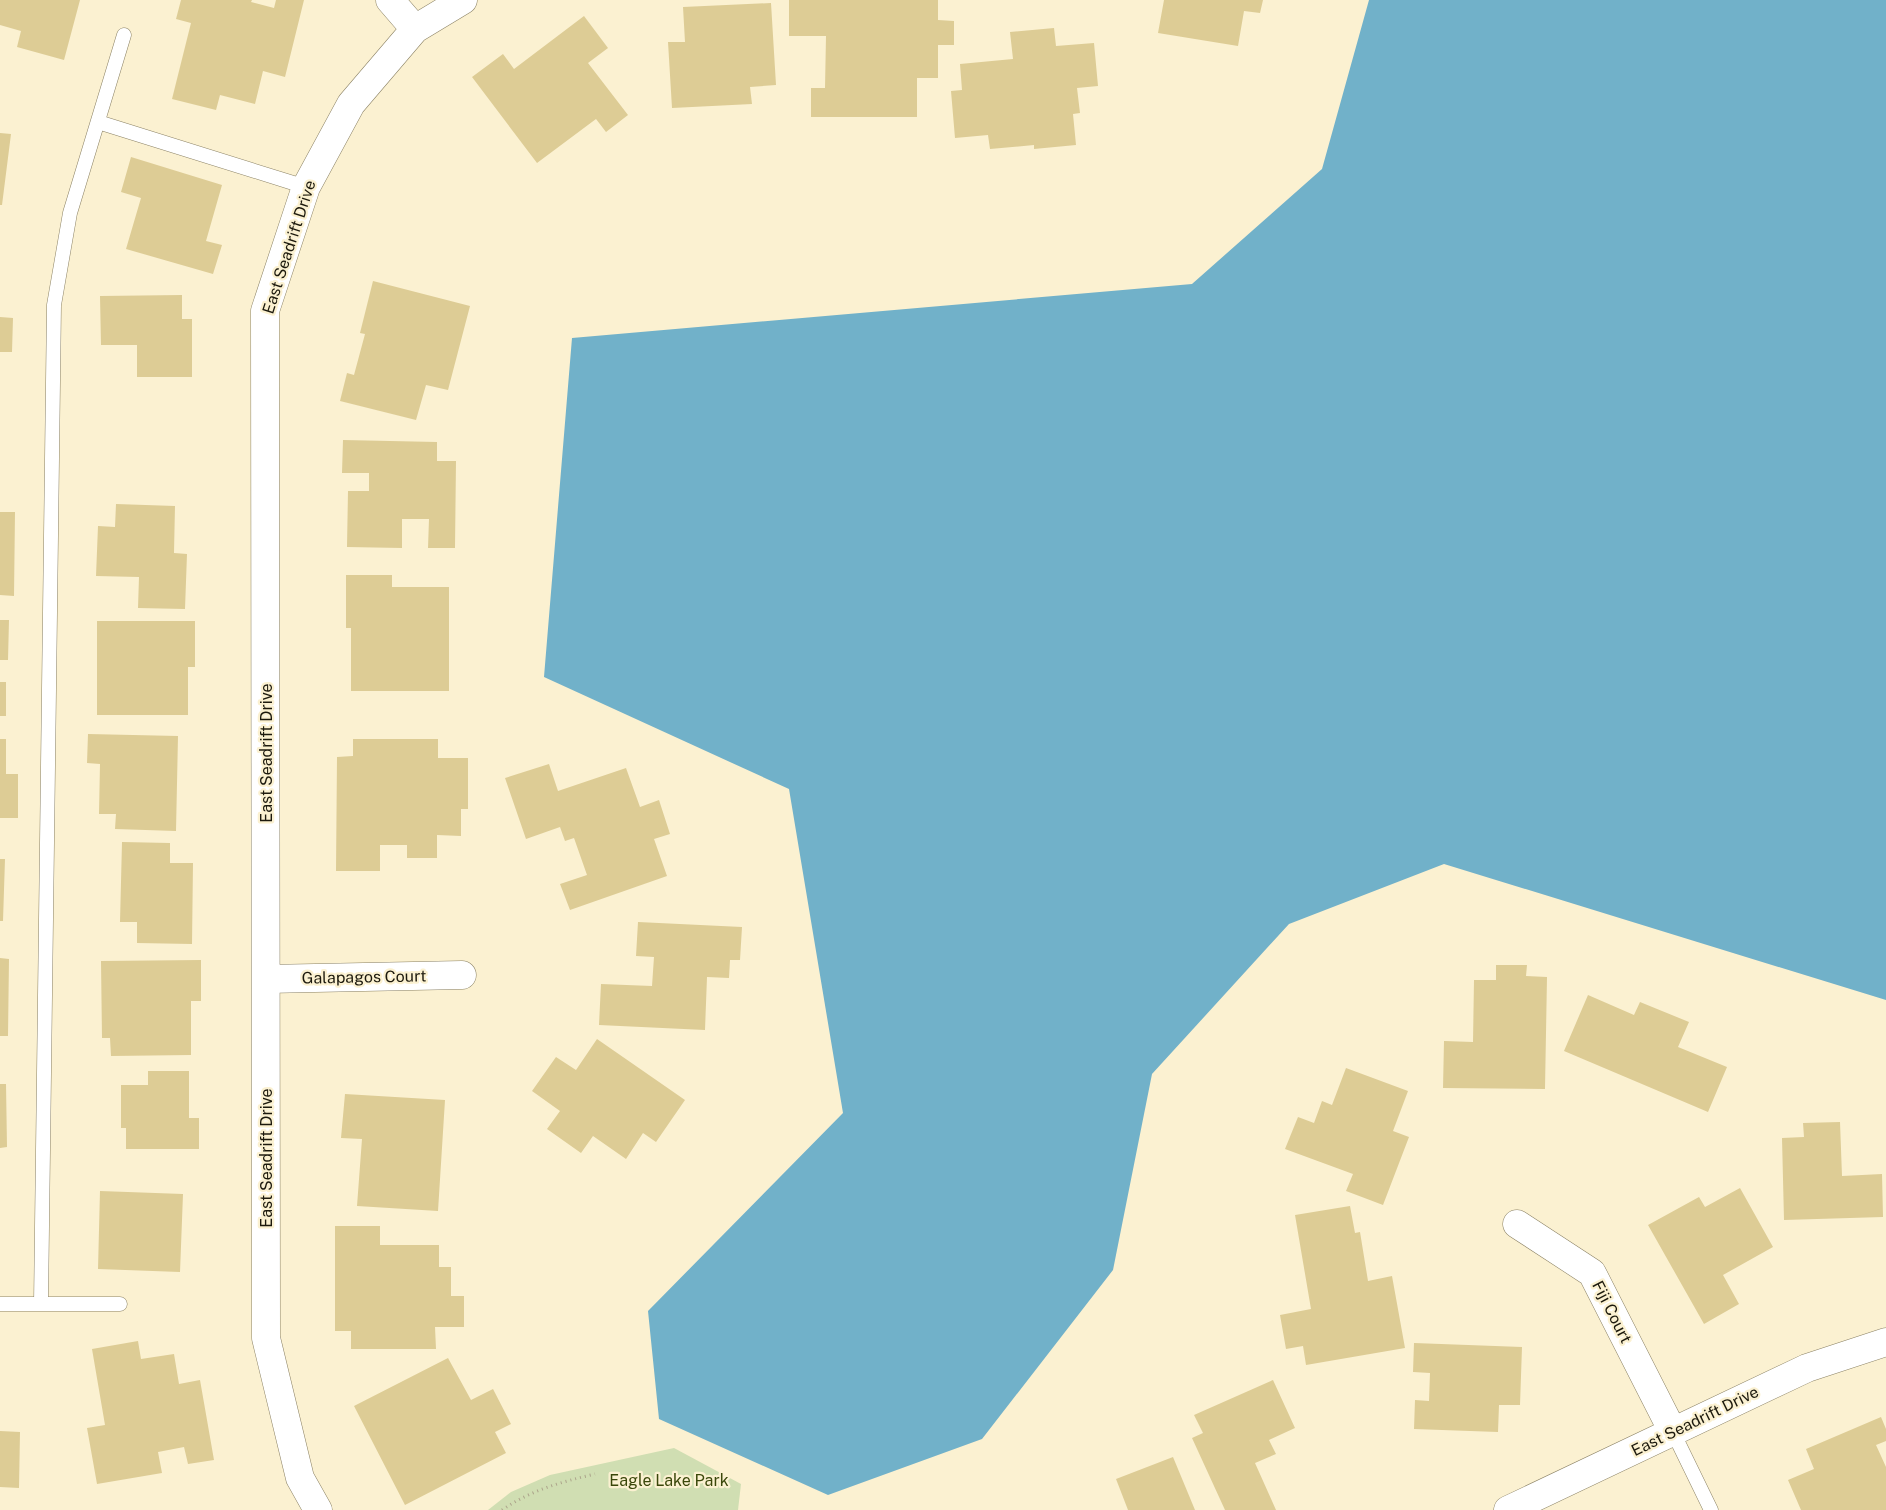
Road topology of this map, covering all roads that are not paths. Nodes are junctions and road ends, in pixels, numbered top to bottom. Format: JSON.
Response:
{"nodes":[{"id":1,"x":390,"y":0,"type":"edge"},
{"id":2,"x":463,"y":0,"type":"edge"},
{"id":3,"x":415,"y":29,"type":"junction"},
{"id":4,"x":124,"y":35,"type":"dead end"},
{"id":5,"x":98,"y":122,"type":"junction"},
{"id":6,"x":306,"y":187,"type":"junction"},
{"id":7,"x":462,"y":975,"type":"dead end"},
{"id":8,"x":266,"y":979,"type":"junction"},
{"id":9,"x":1517,"y":1224,"type":"dead end"},
{"id":10,"x":0,"y":1304,"type":"edge"},
{"id":11,"x":41,"y":1304,"type":"junction"},
{"id":12,"x":120,"y":1304,"type":"dead end"},
{"id":13,"x":1886,"y":1342,"type":"edge"},
{"id":14,"x":1673,"y":1432,"type":"junction"},
{"id":15,"x":318,"y":1510,"type":"edge"},
{"id":16,"x":1508,"y":1510,"type":"edge"},
{"id":17,"x":1711,"y":1510,"type":"edge"}],
"edges":[{"from":1,"to":3,"type":"street"},
{"from":2,"to":3,"type":"street","name":"East Seadrift Drive"},
{"from":3,"to":6,"type":"street","name":"East Seadrift Drive"},
{"from":4,"to":5,"type":"lane"},
{"from":5,"to":6,"type":"lane"},
{"from":5,"to":11,"type":"lane"},
{"from":6,"to":8,"type":"street","name":"East Seadrift Drive"},
{"from":7,"to":8,"type":"street","name":"Galapagos Court"},
{"from":8,"to":15,"type":"street","name":"East Seadrift Drive"},
{"from":9,"to":14,"type":"street","name":"Fiji Court"},
{"from":10,"to":11,"type":"lane"},
{"from":11,"to":12,"type":"lane"},
{"from":13,"to":14,"type":"street","name":"East Seadrift Drive"},
{"from":14,"to":16,"type":"street","name":"East Seadrift Drive"},
{"from":14,"to":17,"type":"lane"}]}
